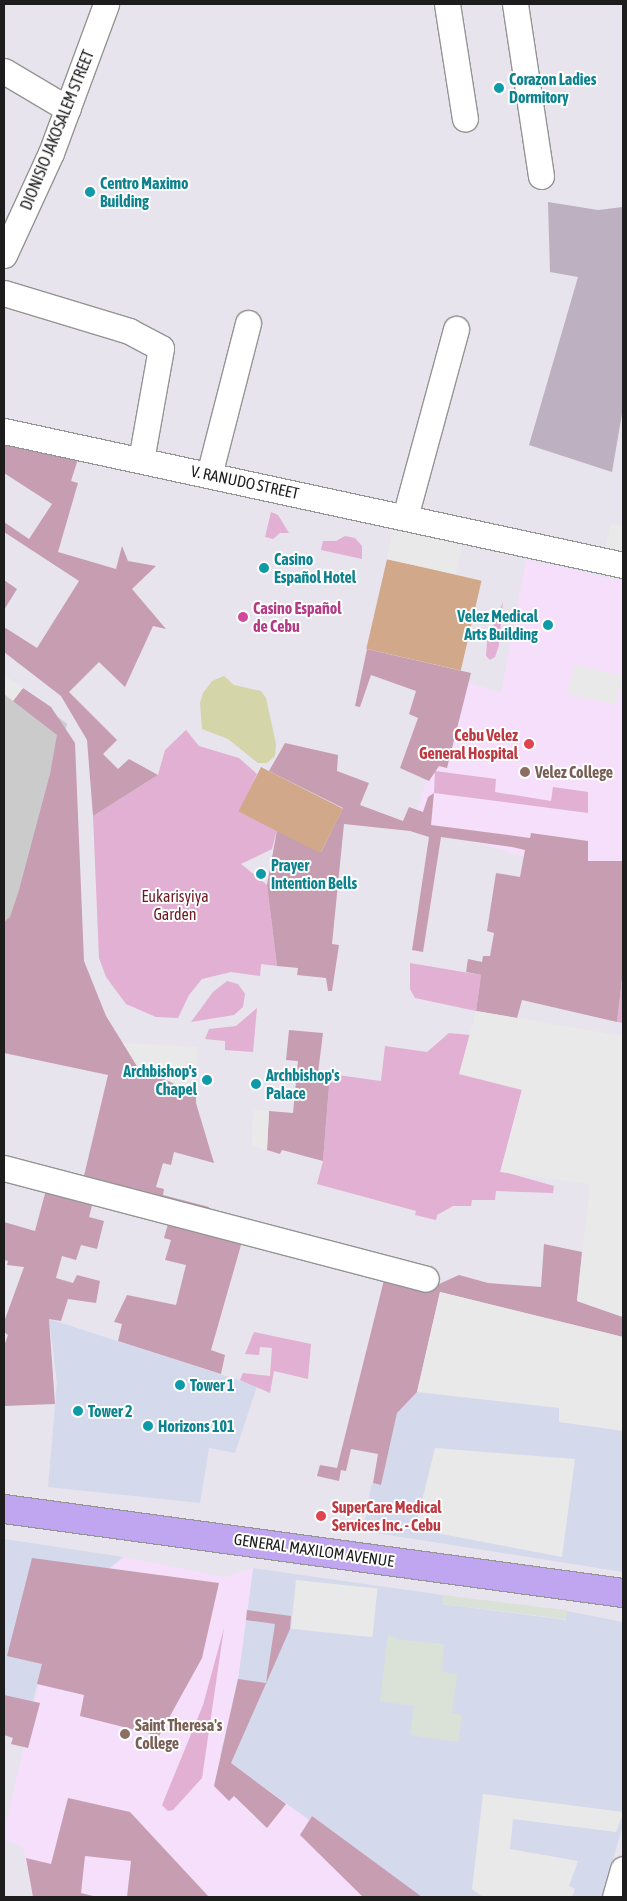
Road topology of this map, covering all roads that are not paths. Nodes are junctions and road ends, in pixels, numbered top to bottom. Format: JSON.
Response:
{"nodes":[{"id":1,"x":106,"y":4,"type":"edge"},
{"id":2,"x":446,"y":4,"type":"edge"},
{"id":3,"x":515,"y":4,"type":"edge"},
{"id":4,"x":4,"y":72,"type":"edge"},
{"id":5,"x":68,"y":109,"type":"junction"},
{"id":6,"x":465,"y":119,"type":"dead end"},
{"id":7,"x":541,"y":176,"type":"dead end"},
{"id":8,"x":5,"y":252,"type":"edge"},
{"id":9,"x":4,"y":293,"type":"edge"},
{"id":10,"x":248,"y":323,"type":"dead end"},
{"id":11,"x":456,"y":329,"type":"dead end"},
{"id":12,"x":4,"y":431,"type":"edge"},
{"id":13,"x":141,"y":460,"type":"junction"},
{"id":14,"x":209,"y":475,"type":"junction"},
{"id":15,"x":405,"y":517,"type":"junction"},
{"id":16,"x":623,"y":565,"type":"edge"},
{"id":17,"x":4,"y":1168,"type":"edge"},
{"id":18,"x":426,"y":1279,"type":"dead end"},
{"id":19,"x":4,"y":1509,"type":"edge"},
{"id":20,"x":623,"y":1593,"type":"edge"},
{"id":21,"x":623,"y":1869,"type":"edge"},
{"id":22,"x":615,"y":1897,"type":"edge"}],
"edges":[{"from":1,"to":5,"type":"street","name":"DIONISIO JAKOSALEM STREET"},
{"from":2,"to":6,"type":"street"},
{"from":3,"to":7,"type":"street"},
{"from":4,"to":5,"type":"street"},
{"from":5,"to":8,"type":"street","name":"DIONISIO JAKOSALEM STREET"},
{"from":9,"to":13,"type":"street"},
{"from":10,"to":14,"type":"street"},
{"from":11,"to":15,"type":"street"},
{"from":12,"to":13,"type":"street","name":"V. RANUDO STREET"},
{"from":13,"to":14,"type":"street","name":"V. RANUDO STREET"},
{"from":14,"to":15,"type":"street","name":"V. RANUDO STREET"},
{"from":15,"to":16,"type":"street","name":"V. RANUDO STREET"},
{"from":17,"to":18,"type":"street"},
{"from":19,"to":20,"type":"main road","name":"GENERAL MAXILOM AVENUE"},
{"from":21,"to":22,"type":"street"}]}
